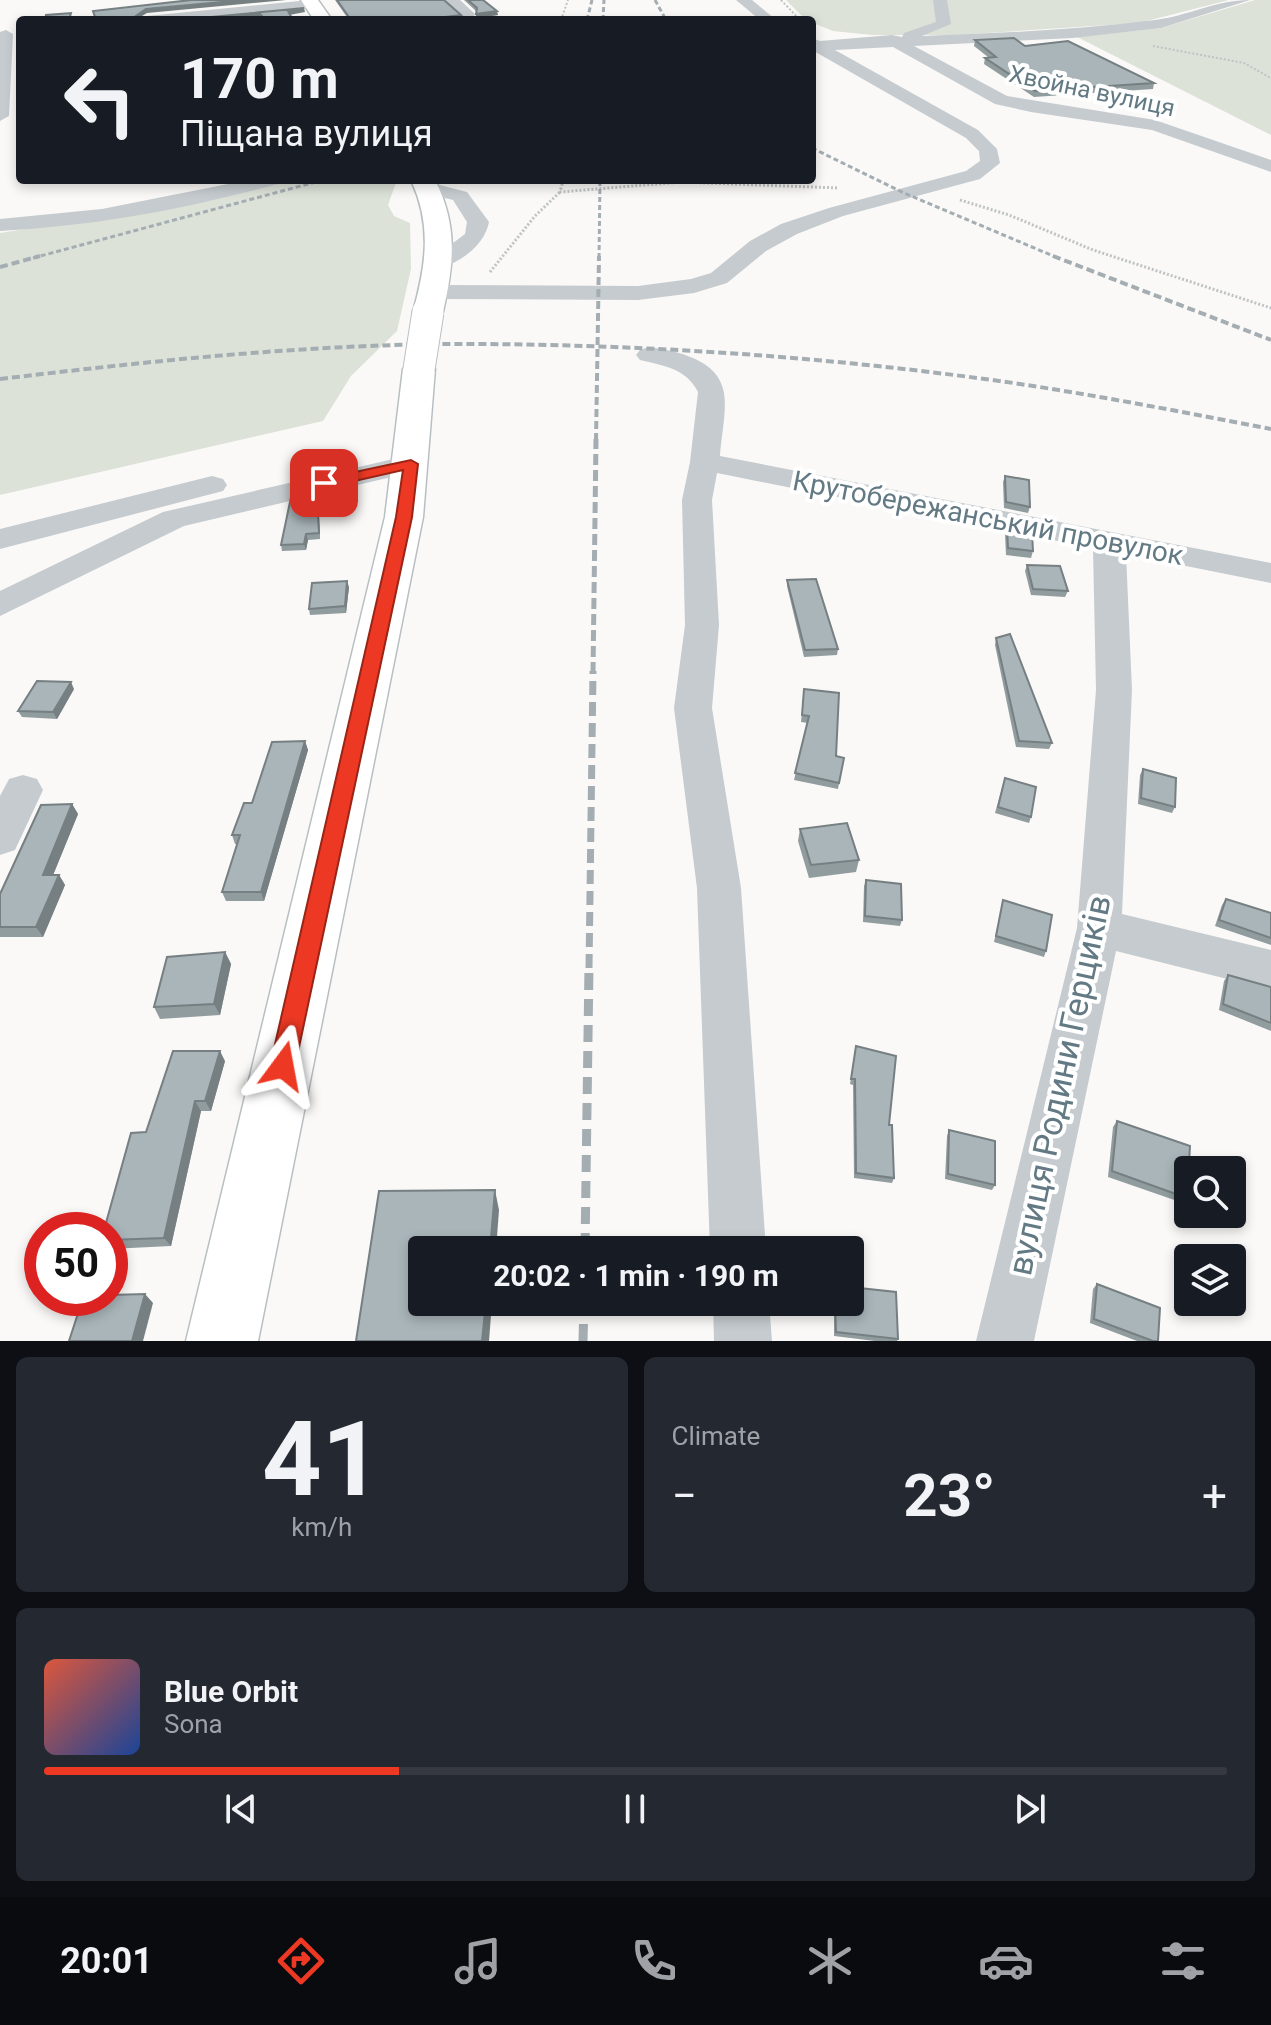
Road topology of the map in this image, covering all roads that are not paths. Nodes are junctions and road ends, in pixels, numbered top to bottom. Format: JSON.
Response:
{"nodes":[{"id":1,"x":452,"y":0,"type":"edge"},
{"id":2,"x":743,"y":0,"type":"edge"},
{"id":3,"x":940,"y":0,"type":"edge"},
{"id":4,"x":1243,"y":0,"type":"edge"},
{"id":5,"x":310,"y":2,"type":"edge"},
{"id":6,"x":468,"y":14,"type":"dead end"},
{"id":7,"x":183,"y":16,"type":"edge"},
{"id":8,"x":764,"y":16,"type":"edge"},
{"id":9,"x":9,"y":34,"type":"edge"},
{"id":10,"x":892,"y":40,"type":"junction"},
{"id":11,"x":816,"y":44,"type":"edge"},
{"id":12,"x":816,"y":45,"type":"edge"},
{"id":13,"x":0,"y":116,"type":"edge"},
{"id":14,"x":1269,"y":164,"type":"edge"},
{"id":15,"x":238,"y":184,"type":"edge"},
{"id":16,"x":425,"y":184,"type":"edge"},
{"id":17,"x":213,"y":187,"type":"edge"},
{"id":18,"x":0,"y":225,"type":"edge"},
{"id":19,"x":440,"y":261,"type":"junction"},
{"id":20,"x":431,"y":302,"type":"junction"},
{"id":21,"x":649,"y":355,"type":"dead end"},
{"id":22,"x":412,"y":455,"type":"junction"},
{"id":23,"x":705,"y":462,"type":"junction"},
{"id":24,"x":0,"y":539,"type":"edge"},
{"id":25,"x":1109,"y":541,"type":"junction"},
{"id":26,"x":1271,"y":573,"type":"edge"},
{"id":27,"x":0,"y":605,"type":"edge"},
{"id":28,"x":23,"y":790,"type":"dead end"},
{"id":29,"x":0,"y":838,"type":"edge"},
{"id":30,"x":1099,"y":928,"type":"junction"},
{"id":31,"x":1271,"y":970,"type":"edge"},
{"id":32,"x":737,"y":1236,"type":"edge"},
{"id":33,"x":742,"y":1316,"type":"edge"},
{"id":34,"x":222,"y":1341,"type":"edge"},
{"id":35,"x":743,"y":1341,"type":"edge"},
{"id":36,"x":1005,"y":1341,"type":"edge"}],
"edges":[{"from":1,"to":6,"type":"street"},
{"from":2,"to":8,"type":"street"},
{"from":3,"to":10,"type":"street"},
{"from":4,"to":10,"type":"street"},
{"from":5,"to":7,"type":"street"},
{"from":9,"to":13,"type":"street"},
{"from":10,"to":11,"type":"street"},
{"from":10,"to":14,"type":"street","name":"Хвойна вулиця"},
{"from":12,"to":20,"type":"street"},
{"from":15,"to":17,"type":"street"},
{"from":16,"to":19,"type":"main road"},
{"from":16,"to":19,"type":"street"},
{"from":17,"to":18,"type":"street"},
{"from":19,"to":20,"type":"main road"},
{"from":20,"to":22,"type":"main road","bridge":true},
{"from":21,"to":23,"type":"street"},
{"from":22,"to":24,"type":"street"},
{"from":22,"to":27,"type":"street"},
{"from":22,"to":34,"type":"main road"},
{"from":23,"to":25,"type":"street","name":"Крутобережанський провулок"},
{"from":23,"to":32,"type":"street"},
{"from":25,"to":26,"type":"street","name":"Крутобережанський провулок"},
{"from":25,"to":30,"type":"street","name":"вулиця Родини Герциків"},
{"from":28,"to":29,"type":"street"},
{"from":30,"to":31,"type":"street"},
{"from":30,"to":36,"type":"street","name":"вулиця Родини Герциків"},
{"from":33,"to":35,"type":"street"}]}
